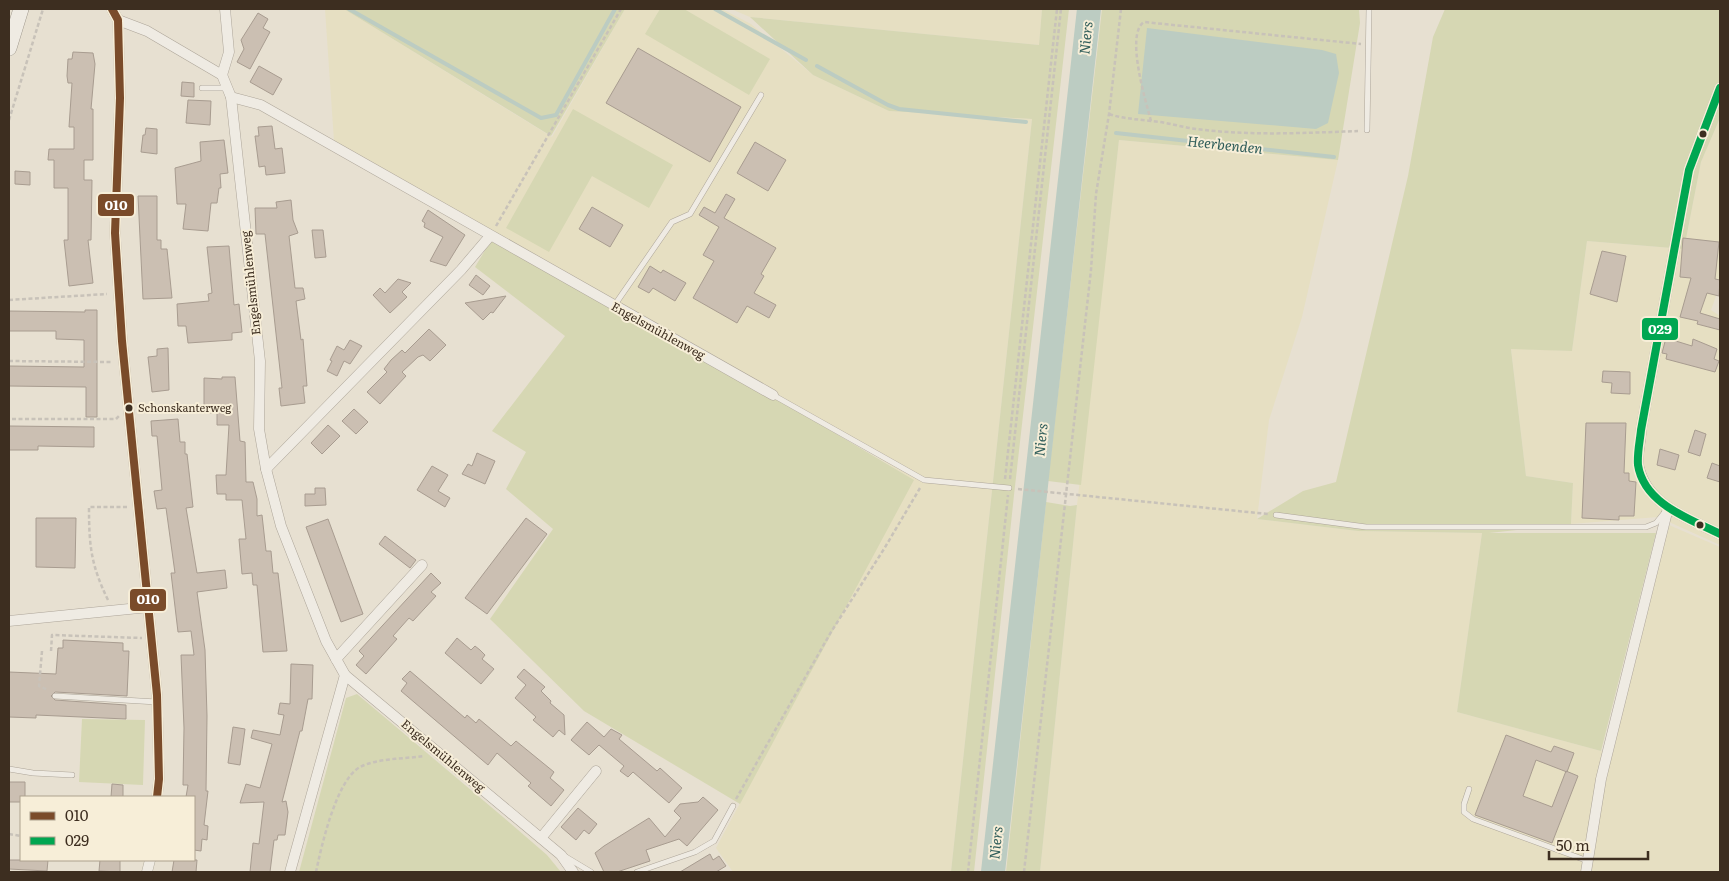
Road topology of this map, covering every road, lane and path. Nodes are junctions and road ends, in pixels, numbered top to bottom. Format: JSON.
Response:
{"nodes":[{"id":1,"x":21,"y":9,"type":"edge"},
{"id":2,"x":43,"y":9,"type":"edge"},
{"id":3,"x":112,"y":9,"type":"edge"},
{"id":4,"x":224,"y":9,"type":"edge"},
{"id":5,"x":621,"y":9,"type":"edge"},
{"id":6,"x":1057,"y":9,"type":"edge"},
{"id":7,"x":1061,"y":9,"type":"edge"},
{"id":8,"x":1121,"y":9,"type":"edge"},
{"id":9,"x":1369,"y":9,"type":"edge"},
{"id":10,"x":118,"y":20,"type":"junction"},
{"id":11,"x":1369,"y":44,"type":"junction"},
{"id":12,"x":9,"y":48,"type":"edge"},
{"id":13,"x":222,"y":74,"type":"junction"},
{"id":14,"x":202,"y":88,"type":"dead end"},
{"id":15,"x":1720,"y":88,"type":"edge"},
{"id":16,"x":229,"y":92,"type":"junction"},
{"id":17,"x":760,"y":95,"type":"dead end"},
{"id":18,"x":1109,"y":114,"type":"junction"},
{"id":19,"x":9,"y":120,"type":"edge"},
{"id":20,"x":1151,"y":120,"type":"junction"},
{"id":21,"x":1367,"y":130,"type":"joint"},
{"id":22,"x":490,"y":236,"type":"junction"},
{"id":23,"x":119,"y":293,"type":"junction"},
{"id":24,"x":9,"y":300,"type":"edge"},
{"id":25,"x":614,"y":306,"type":"junction"},
{"id":26,"x":9,"y":361,"type":"edge"},
{"id":27,"x":124,"y":363,"type":"junction"},
{"id":28,"x":773,"y":395,"type":"joint"},
{"id":29,"x":129,"y":408,"type":"junction"},
{"id":30,"x":12,"y":419,"type":"dead end"},
{"id":31,"x":266,"y":469,"type":"junction"},
{"id":32,"x":924,"y":480,"type":"junction"},
{"id":33,"x":1008,"y":489,"type":"junction"},
{"id":34,"x":1066,"y":494,"type":"junction"},
{"id":35,"x":139,"y":507,"type":"junction"},
{"id":36,"x":1668,"y":508,"type":"junction"},
{"id":37,"x":1276,"y":515,"type":"joint"},
{"id":38,"x":1720,"y":534,"type":"edge"},
{"id":39,"x":422,"y":565,"type":"dead end"},
{"id":40,"x":149,"y":607,"type":"junction"},
{"id":41,"x":113,"y":611,"type":"junction"},
{"id":42,"x":9,"y":621,"type":"edge"},
{"id":43,"x":152,"y":638,"type":"junction"},
{"id":44,"x":42,"y":651,"type":"dead end"},
{"id":45,"x":52,"y":651,"type":"dead end"},
{"id":46,"x":336,"y":658,"type":"junction"},
{"id":47,"x":345,"y":675,"type":"junction"},
{"id":48,"x":55,"y":696,"type":"joint"},
{"id":49,"x":157,"y":702,"type":"junction"},
{"id":50,"x":440,"y":754,"type":"junction"},
{"id":51,"x":9,"y":769,"type":"edge"},
{"id":52,"x":596,"y":771,"type":"dead end"},
{"id":53,"x":72,"y":775,"type":"dead end"},
{"id":54,"x":1469,"y":789,"type":"dead end"},
{"id":55,"x":157,"y":796,"type":"edge"},
{"id":56,"x":733,"y":806,"type":"joint"},
{"id":57,"x":541,"y":838,"type":"junction"},
{"id":58,"x":561,"y":855,"type":"junction"},
{"id":59,"x":1588,"y":860,"type":"junction"},
{"id":60,"x":290,"y":872,"type":"edge"},
{"id":61,"x":316,"y":872,"type":"edge"},
{"id":62,"x":573,"y":872,"type":"edge"},
{"id":63,"x":592,"y":872,"type":"edge"},
{"id":64,"x":637,"y":872,"type":"edge"},
{"id":65,"x":968,"y":872,"type":"edge"},
{"id":66,"x":1024,"y":872,"type":"edge"},
{"id":67,"x":1586,"y":872,"type":"edge"}],
"edges":[{"from":1,"to":12,"type":"main road"},
{"from":2,"to":19,"type":"path"},
{"from":3,"to":10,"type":"street"},
{"from":4,"to":13,"type":"street"},
{"from":5,"to":22,"type":"path"},
{"from":6,"to":33,"type":"path"},
{"from":7,"to":33,"type":"path"},
{"from":8,"to":18,"type":"path"},
{"from":9,"to":11,"type":"lane"},
{"from":10,"to":13,"type":"street"},
{"from":10,"to":23,"type":"street"},
{"from":11,"to":20,"type":"path"},
{"from":11,"to":21,"type":"lane"},
{"from":13,"to":16,"type":"street","name":"Engelsmühlenweg"},
{"from":14,"to":16,"type":"lane"},
{"from":15,"to":36,"type":"street"},
{"from":16,"to":22,"type":"street","name":"Engelsmühlenweg"},
{"from":16,"to":31,"type":"street","name":"Engelsmühlenweg"},
{"from":17,"to":25,"type":"lane"},
{"from":18,"to":20,"type":"path"},
{"from":18,"to":34,"type":"path"},
{"from":20,"to":21,"type":"path"},
{"from":22,"to":25,"type":"street","name":"Engelsmühlenweg"},
{"from":22,"to":31,"type":"street"},
{"from":23,"to":24,"type":"path"},
{"from":23,"to":27,"type":"street"},
{"from":25,"to":28,"type":"street","name":"Engelsmühlenweg"},
{"from":26,"to":27,"type":"path"},
{"from":27,"to":29,"type":"street"},
{"from":28,"to":32,"type":"lane"},
{"from":29,"to":30,"type":"path"},
{"from":29,"to":35,"type":"street"},
{"from":31,"to":46,"type":"street","name":"Engelsmühlenweg"},
{"from":32,"to":33,"type":"lane"},
{"from":32,"to":56,"type":"path"},
{"from":33,"to":34,"type":"path"},
{"from":33,"to":65,"type":"path"},
{"from":34,"to":37,"type":"path"},
{"from":34,"to":66,"type":"path"},
{"from":35,"to":40,"type":"street"},
{"from":35,"to":41,"type":"path"},
{"from":36,"to":37,"type":"lane"},
{"from":36,"to":38,"type":"street"},
{"from":36,"to":59,"type":"street"},
{"from":39,"to":46,"type":"street"},
{"from":40,"to":41,"type":"street"},
{"from":40,"to":43,"type":"street"},
{"from":41,"to":42,"type":"street"},
{"from":43,"to":45,"type":"path"},
{"from":43,"to":49,"type":"street"},
{"from":44,"to":48,"type":"path"},
{"from":46,"to":47,"type":"street","name":"Engelsmühlenweg"},
{"from":47,"to":50,"type":"street","name":"Engelsmühlenweg"},
{"from":47,"to":60,"type":"street"},
{"from":48,"to":49,"type":"lane"},
{"from":49,"to":55,"type":"street"},
{"from":50,"to":57,"type":"street","name":"Engelsmühlenweg"},
{"from":50,"to":61,"type":"path"},
{"from":51,"to":53,"type":"lane"},
{"from":52,"to":57,"type":"street"},
{"from":54,"to":59,"type":"lane"},
{"from":56,"to":64,"type":"lane"},
{"from":57,"to":58,"type":"street","name":"Engelsmühlenweg"},
{"from":58,"to":62,"type":"street","name":"Engelsmühlenweg"},
{"from":58,"to":63,"type":"lane"},
{"from":59,"to":67,"type":"street"}]}
